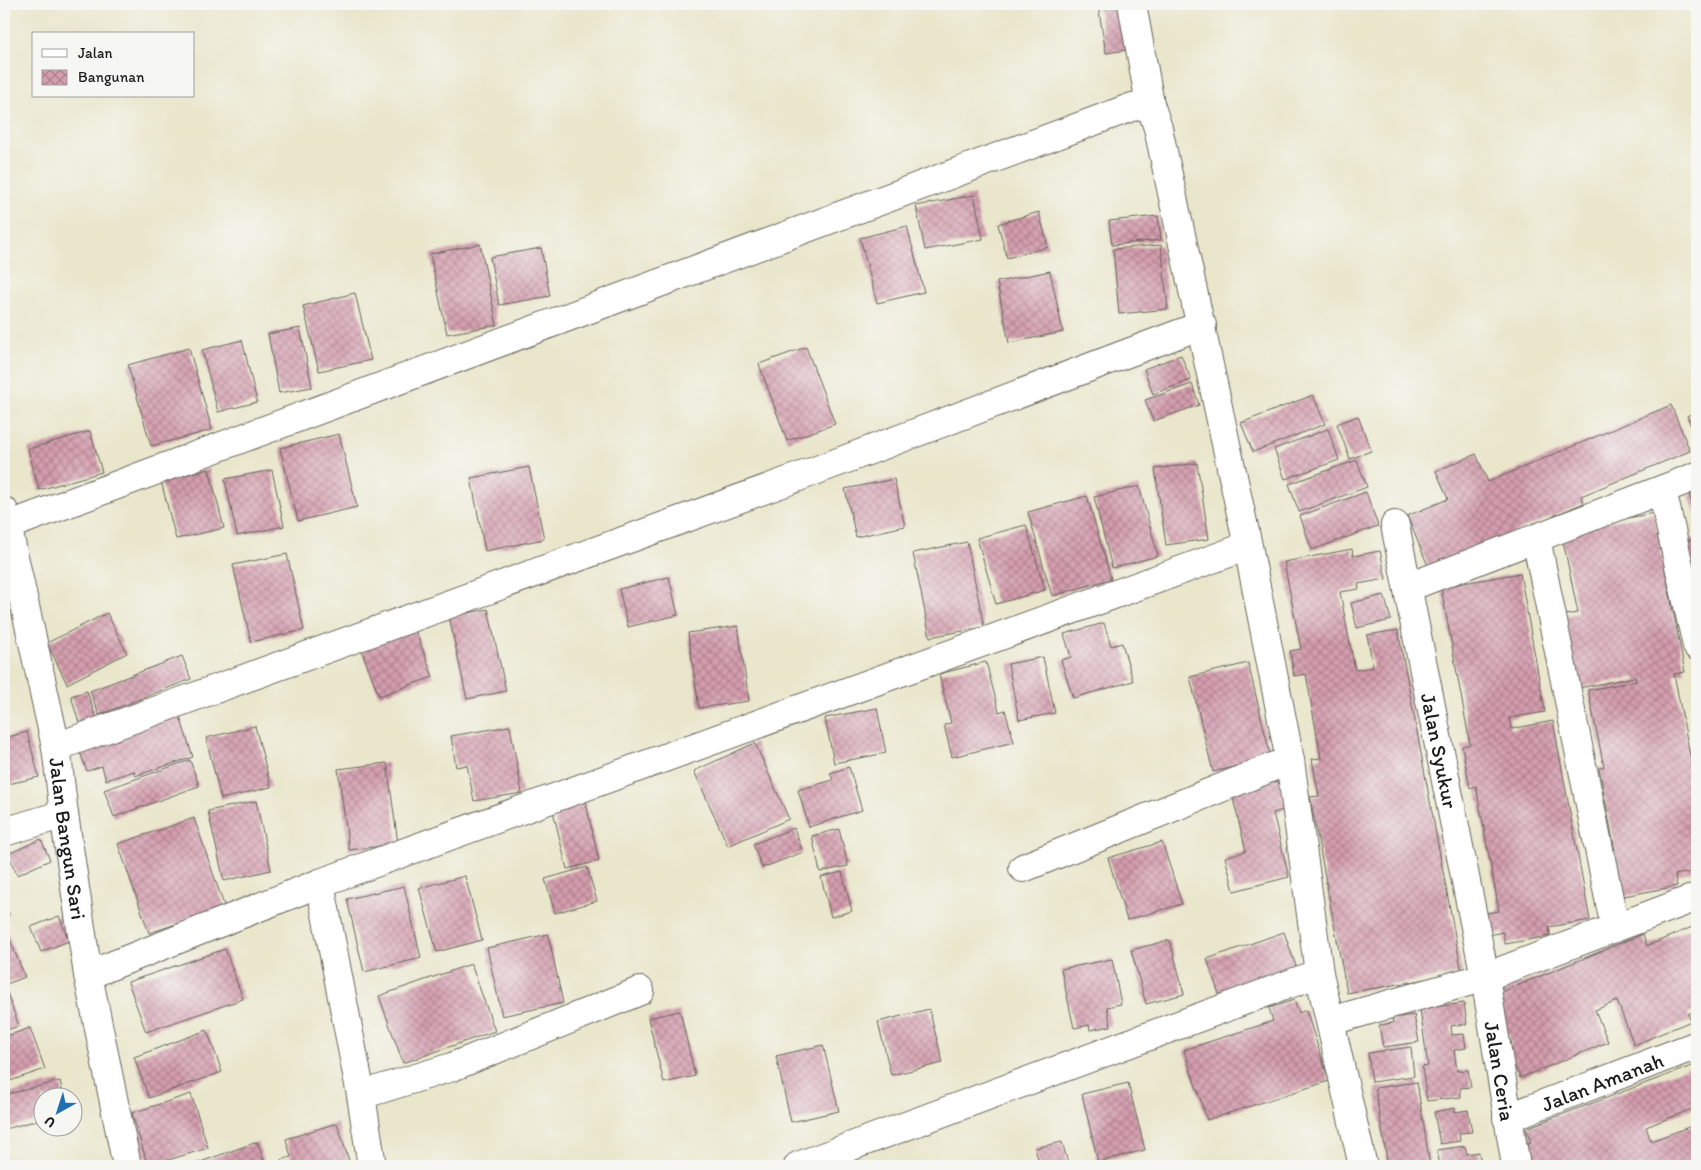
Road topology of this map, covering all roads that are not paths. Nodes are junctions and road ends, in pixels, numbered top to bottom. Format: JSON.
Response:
{"nodes":[{"id":1,"x":1132,"y":4,"type":"edge"},
{"id":2,"x":1150,"y":104,"type":"junction"},
{"id":3,"x":1202,"y":325,"type":"junction"},
{"id":4,"x":1697,"y":476,"type":"edge"},
{"id":5,"x":1662,"y":490,"type":"junction"},
{"id":6,"x":5,"y":519,"type":"edge"},
{"id":7,"x":1395,"y":525,"type":"dead end"},
{"id":8,"x":1536,"y":538,"type":"junction"},
{"id":9,"x":1248,"y":546,"type":"junction"},
{"id":10,"x":1409,"y":587,"type":"junction"},
{"id":11,"x":1695,"y":618,"type":"edge"},
{"id":12,"x":1697,"y":646,"type":"edge"},
{"id":13,"x":56,"y":747,"type":"junction"},
{"id":14,"x":1290,"y":760,"type":"junction"},
{"id":15,"x":64,"y":814,"type":"junction"},
{"id":16,"x":4,"y":832,"type":"edge"},
{"id":17,"x":1023,"y":868,"type":"dead end"},
{"id":18,"x":320,"y":883,"type":"junction"},
{"id":19,"x":1697,"y":897,"type":"edge"},
{"id":20,"x":1615,"y":928,"type":"junction"},
{"id":21,"x":1318,"y":974,"type":"junction"},
{"id":22,"x":88,"y":975,"type":"junction"},
{"id":23,"x":1485,"y":977,"type":"junction"},
{"id":24,"x":640,"y":992,"type":"dead end"},
{"id":25,"x":1331,"y":1021,"type":"junction"},
{"id":26,"x":1697,"y":1045,"type":"edge"},
{"id":27,"x":361,"y":1094,"type":"junction"},
{"id":28,"x":1507,"y":1118,"type":"junction"},
{"id":29,"x":126,"y":1166,"type":"edge"},
{"id":30,"x":372,"y":1166,"type":"edge"},
{"id":31,"x":798,"y":1166,"type":"edge"},
{"id":32,"x":1363,"y":1166,"type":"edge"},
{"id":33,"x":1516,"y":1166,"type":"edge"}],
"edges":[{"from":1,"to":2,"type":"street"},
{"from":2,"to":3,"type":"street"},
{"from":2,"to":6,"type":"street"},
{"from":3,"to":9,"type":"street"},
{"from":3,"to":13,"type":"street"},
{"from":4,"to":5,"type":"street"},
{"from":5,"to":8,"type":"street"},
{"from":5,"to":11,"type":"street"},
{"from":6,"to":13,"type":"street","name":"Jalan Bangun Sari"},
{"from":7,"to":10,"type":"street","name":"Jalan Syukur"},
{"from":8,"to":10,"type":"street"},
{"from":8,"to":20,"type":"street"},
{"from":9,"to":14,"type":"street"},
{"from":9,"to":18,"type":"street"},
{"from":10,"to":23,"type":"street","name":"Jalan Syukur"},
{"from":11,"to":12,"type":"street"},
{"from":13,"to":15,"type":"street","name":"Jalan Bangun Sari"},
{"from":14,"to":17,"type":"street"},
{"from":14,"to":21,"type":"street"},
{"from":15,"to":16,"type":"street"},
{"from":15,"to":22,"type":"street","name":"Jalan Bangun Sari"},
{"from":18,"to":22,"type":"street"},
{"from":18,"to":27,"type":"street"},
{"from":19,"to":20,"type":"street"},
{"from":20,"to":23,"type":"street"},
{"from":21,"to":25,"type":"street"},
{"from":21,"to":31,"type":"street"},
{"from":22,"to":29,"type":"street","name":"Jalan Bangun Sari"},
{"from":23,"to":25,"type":"street"},
{"from":23,"to":28,"type":"street","name":"Jalan Ceria"},
{"from":24,"to":27,"type":"street"},
{"from":25,"to":32,"type":"street"},
{"from":26,"to":28,"type":"street","name":"Jalan Amanah"},
{"from":27,"to":30,"type":"street"},
{"from":28,"to":33,"type":"street","name":"Jalan Ceria"}]}
